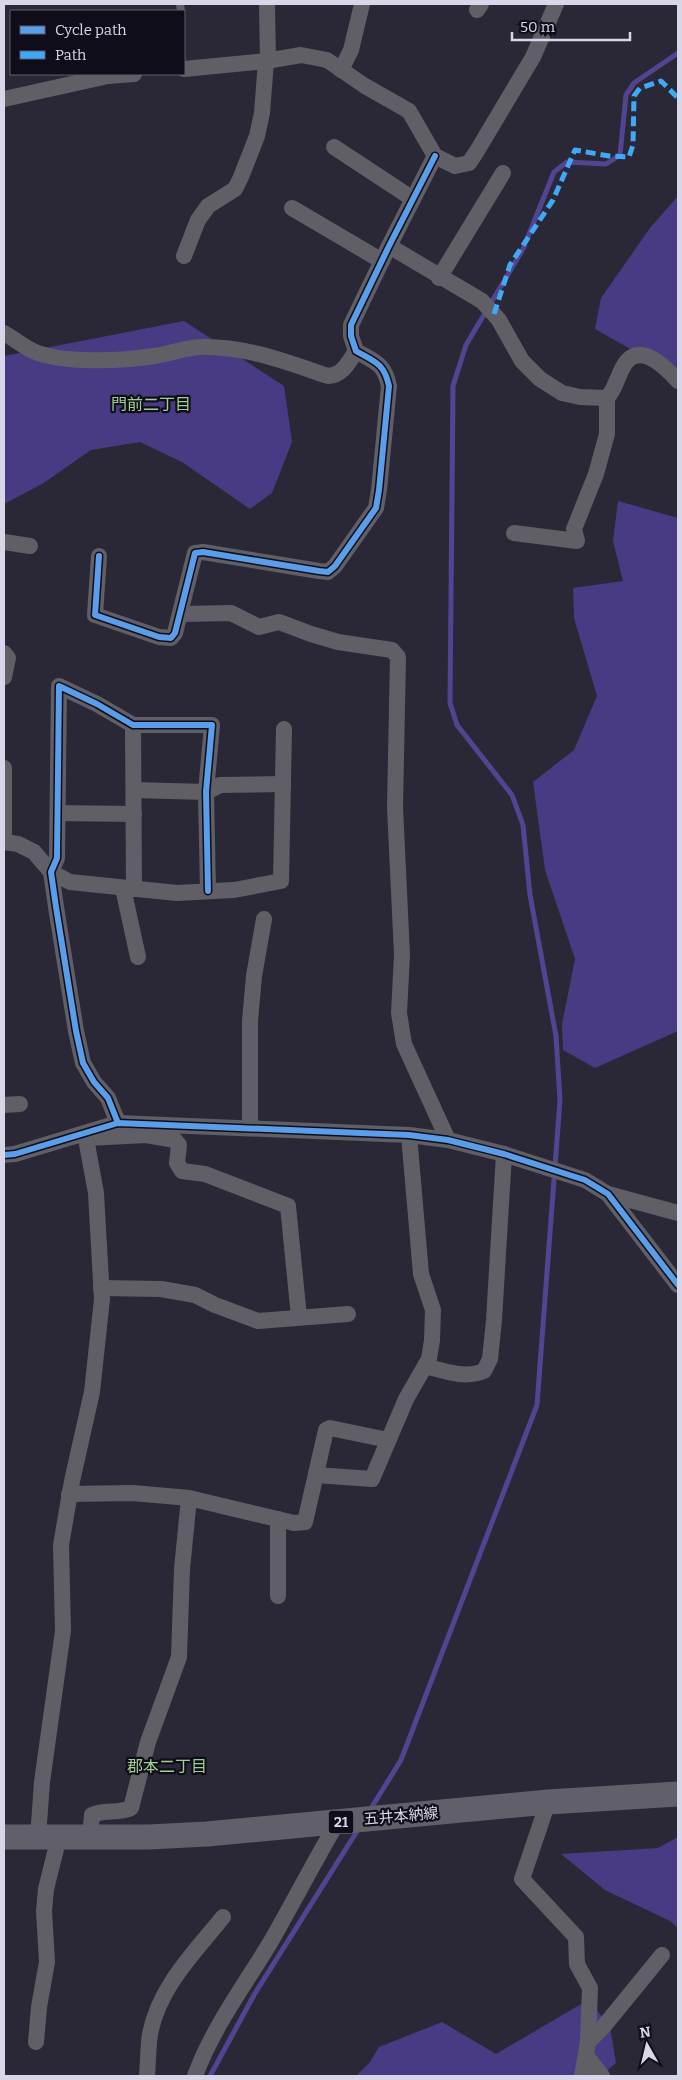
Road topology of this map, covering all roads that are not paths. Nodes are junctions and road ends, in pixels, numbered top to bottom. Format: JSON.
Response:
{"nodes":[{"id":1,"x":267,"y":4,"type":"edge"},
{"id":2,"x":362,"y":4,"type":"edge"},
{"id":3,"x":556,"y":4,"type":"edge"},
{"id":4,"x":267,"y":61,"type":"junction"},
{"id":5,"x":185,"y":69,"type":"edge"},
{"id":6,"x":341,"y":70,"type":"junction"},
{"id":7,"x":121,"y":75,"type":"edge"},
{"id":8,"x":4,"y":99,"type":"edge"},
{"id":9,"x":334,"y":147,"type":"dead end"},
{"id":10,"x":436,"y":156,"type":"junction"},
{"id":11,"x":503,"y":173,"type":"dead end"},
{"id":12,"x":413,"y":199,"type":"junction"},
{"id":13,"x":292,"y":208,"type":"dead end"},
{"id":14,"x":385,"y":254,"type":"junction"},
{"id":15,"x":184,"y":256,"type":"dead end"},
{"id":16,"x":439,"y":278,"type":"junction"},
{"id":17,"x":4,"y":333,"type":"edge"},
{"id":18,"x":356,"y":351,"type":"junction"},
{"id":19,"x":678,"y":381,"type":"edge"},
{"id":20,"x":607,"y":398,"type":"junction"},
{"id":21,"x":514,"y":533,"type":"dead end"},
{"id":22,"x":4,"y":542,"type":"edge"},
{"id":23,"x":30,"y":546,"type":"dead end"},
{"id":24,"x":99,"y":556,"type":"dead end"},
{"id":25,"x":180,"y":614,"type":"junction"},
{"id":26,"x":4,"y":653,"type":"edge"},
{"id":27,"x":4,"y":677,"type":"edge"},
{"id":28,"x":133,"y":725,"type":"junction"},
{"id":29,"x":284,"y":728,"type":"dead end"},
{"id":30,"x":4,"y":768,"type":"edge"},
{"id":31,"x":283,"y":784,"type":"junction"},
{"id":32,"x":134,"y":790,"type":"junction"},
{"id":33,"x":206,"y":792,"type":"junction"},
{"id":34,"x":58,"y":813,"type":"junction"},
{"id":35,"x":134,"y":814,"type":"junction"},
{"id":36,"x":4,"y":842,"type":"edge"},
{"id":37,"x":51,"y":872,"type":"junction"},
{"id":38,"x":129,"y":889,"type":"junction"},
{"id":39,"x":208,"y":891,"type":"junction"},
{"id":40,"x":264,"y":919,"type":"dead end"},
{"id":41,"x":138,"y":957,"type":"dead end"},
{"id":42,"x":118,"y":1123,"type":"junction"},
{"id":43,"x":250,"y":1128,"type":"junction"},
{"id":44,"x":85,"y":1135,"type":"junction"},
{"id":45,"x":409,"y":1135,"type":"junction"},
{"id":46,"x":448,"y":1140,"type":"junction"},
{"id":47,"x":504,"y":1154,"type":"junction"},
{"id":48,"x":4,"y":1155,"type":"edge"},
{"id":49,"x":608,"y":1194,"type":"junction"},
{"id":50,"x":678,"y":1213,"type":"edge"},
{"id":51,"x":678,"y":1286,"type":"edge"},
{"id":52,"x":101,"y":1288,"type":"junction"},
{"id":53,"x":348,"y":1314,"type":"dead end"},
{"id":54,"x":299,"y":1317,"type":"junction"},
{"id":55,"x":425,"y":1366,"type":"junction"},
{"id":56,"x":388,"y":1440,"type":"junction"},
{"id":57,"x":316,"y":1475,"type":"junction"},
{"id":58,"x":69,"y":1494,"type":"junction"},
{"id":59,"x":188,"y":1498,"type":"junction"},
{"id":60,"x":278,"y":1519,"type":"junction"},
{"id":61,"x":278,"y":1596,"type":"dead end"},
{"id":62,"x":678,"y":1794,"type":"edge"},
{"id":63,"x":548,"y":1802,"type":"junction"},
{"id":64,"x":337,"y":1823,"type":"junction"},
{"id":65,"x":4,"y":1837,"type":"edge"},
{"id":66,"x":48,"y":1837,"type":"junction"},
{"id":67,"x":90,"y":1837,"type":"junction"},
{"id":68,"x":223,"y":1917,"type":"dead end"},
{"id":69,"x":662,"y":1955,"type":"dead end"},
{"id":70,"x":36,"y":2042,"type":"dead end"},
{"id":71,"x":587,"y":2049,"type":"junction"},
{"id":72,"x":147,"y":2076,"type":"edge"},
{"id":73,"x":195,"y":2076,"type":"edge"},
{"id":74,"x":582,"y":2076,"type":"edge"},
{"id":75,"x":602,"y":2076,"type":"edge"}],
"edges":[{"from":1,"to":4,"type":"street"},
{"from":2,"to":6,"type":"street"},
{"from":3,"to":10,"type":"street"},
{"from":4,"to":5,"type":"street"},
{"from":4,"to":6,"type":"street"},
{"from":4,"to":15,"type":"street"},
{"from":6,"to":10,"type":"street"},
{"from":7,"to":8,"type":"street"},
{"from":9,"to":12,"type":"street"},
{"from":10,"to":12,"type":"street"},
{"from":11,"to":16,"type":"street"},
{"from":12,"to":14,"type":"street"},
{"from":13,"to":14,"type":"street"},
{"from":14,"to":16,"type":"street"},
{"from":14,"to":18,"type":"street"},
{"from":16,"to":20,"type":"street"},
{"from":17,"to":18,"type":"street"},
{"from":18,"to":25,"type":"street"},
{"from":19,"to":20,"type":"street"},
{"from":20,"to":21,"type":"street"},
{"from":22,"to":23,"type":"street"},
{"from":24,"to":25,"type":"street"},
{"from":25,"to":46,"type":"street"},
{"from":26,"to":27,"type":"street"},
{"from":28,"to":32,"type":"street"},
{"from":28,"to":33,"type":"street"},
{"from":28,"to":34,"type":"street"},
{"from":29,"to":31,"type":"street"},
{"from":30,"to":36,"type":"street"},
{"from":31,"to":33,"type":"street"},
{"from":31,"to":39,"type":"street"},
{"from":32,"to":33,"type":"street"},
{"from":32,"to":35,"type":"street"},
{"from":33,"to":39,"type":"street"},
{"from":34,"to":35,"type":"street"},
{"from":34,"to":37,"type":"street"},
{"from":35,"to":38,"type":"street"},
{"from":36,"to":37,"type":"street"},
{"from":37,"to":38,"type":"street"},
{"from":37,"to":42,"type":"street"},
{"from":38,"to":39,"type":"street"},
{"from":38,"to":41,"type":"street"},
{"from":40,"to":43,"type":"street"},
{"from":42,"to":43,"type":"street"},
{"from":42,"to":44,"type":"street"},
{"from":43,"to":45,"type":"street"},
{"from":44,"to":48,"type":"street"},
{"from":44,"to":52,"type":"street"},
{"from":44,"to":54,"type":"street"},
{"from":45,"to":46,"type":"street"},
{"from":45,"to":55,"type":"street"},
{"from":46,"to":47,"type":"street"},
{"from":47,"to":49,"type":"street"},
{"from":47,"to":55,"type":"street"},
{"from":49,"to":50,"type":"street"},
{"from":49,"to":51,"type":"street"},
{"from":52,"to":54,"type":"street"},
{"from":52,"to":58,"type":"street"},
{"from":53,"to":54,"type":"street"},
{"from":55,"to":56,"type":"street"},
{"from":56,"to":57,"type":"street"},
{"from":56,"to":57,"type":"street"},
{"from":57,"to":60,"type":"street"},
{"from":58,"to":59,"type":"street"},
{"from":58,"to":66,"type":"street"},
{"from":59,"to":60,"type":"street"},
{"from":59,"to":67,"type":"street"},
{"from":60,"to":61,"type":"street"},
{"from":62,"to":63,"type":"main road","name":"五井本納線","number":"21"},
{"from":63,"to":64,"type":"main road","name":"五井本納線","number":"21"},
{"from":63,"to":71,"type":"street"},
{"from":64,"to":67,"type":"main road","name":"五井本納線","number":"21"},
{"from":64,"to":73,"type":"street"},
{"from":65,"to":66,"type":"main road","name":"五井本納線","number":"21"},
{"from":66,"to":67,"type":"main road","name":"五井本納線","number":"21"},
{"from":66,"to":70,"type":"street"},
{"from":68,"to":72,"type":"street"},
{"from":69,"to":71,"type":"street"},
{"from":71,"to":74,"type":"street"},
{"from":71,"to":75,"type":"street"}]}
